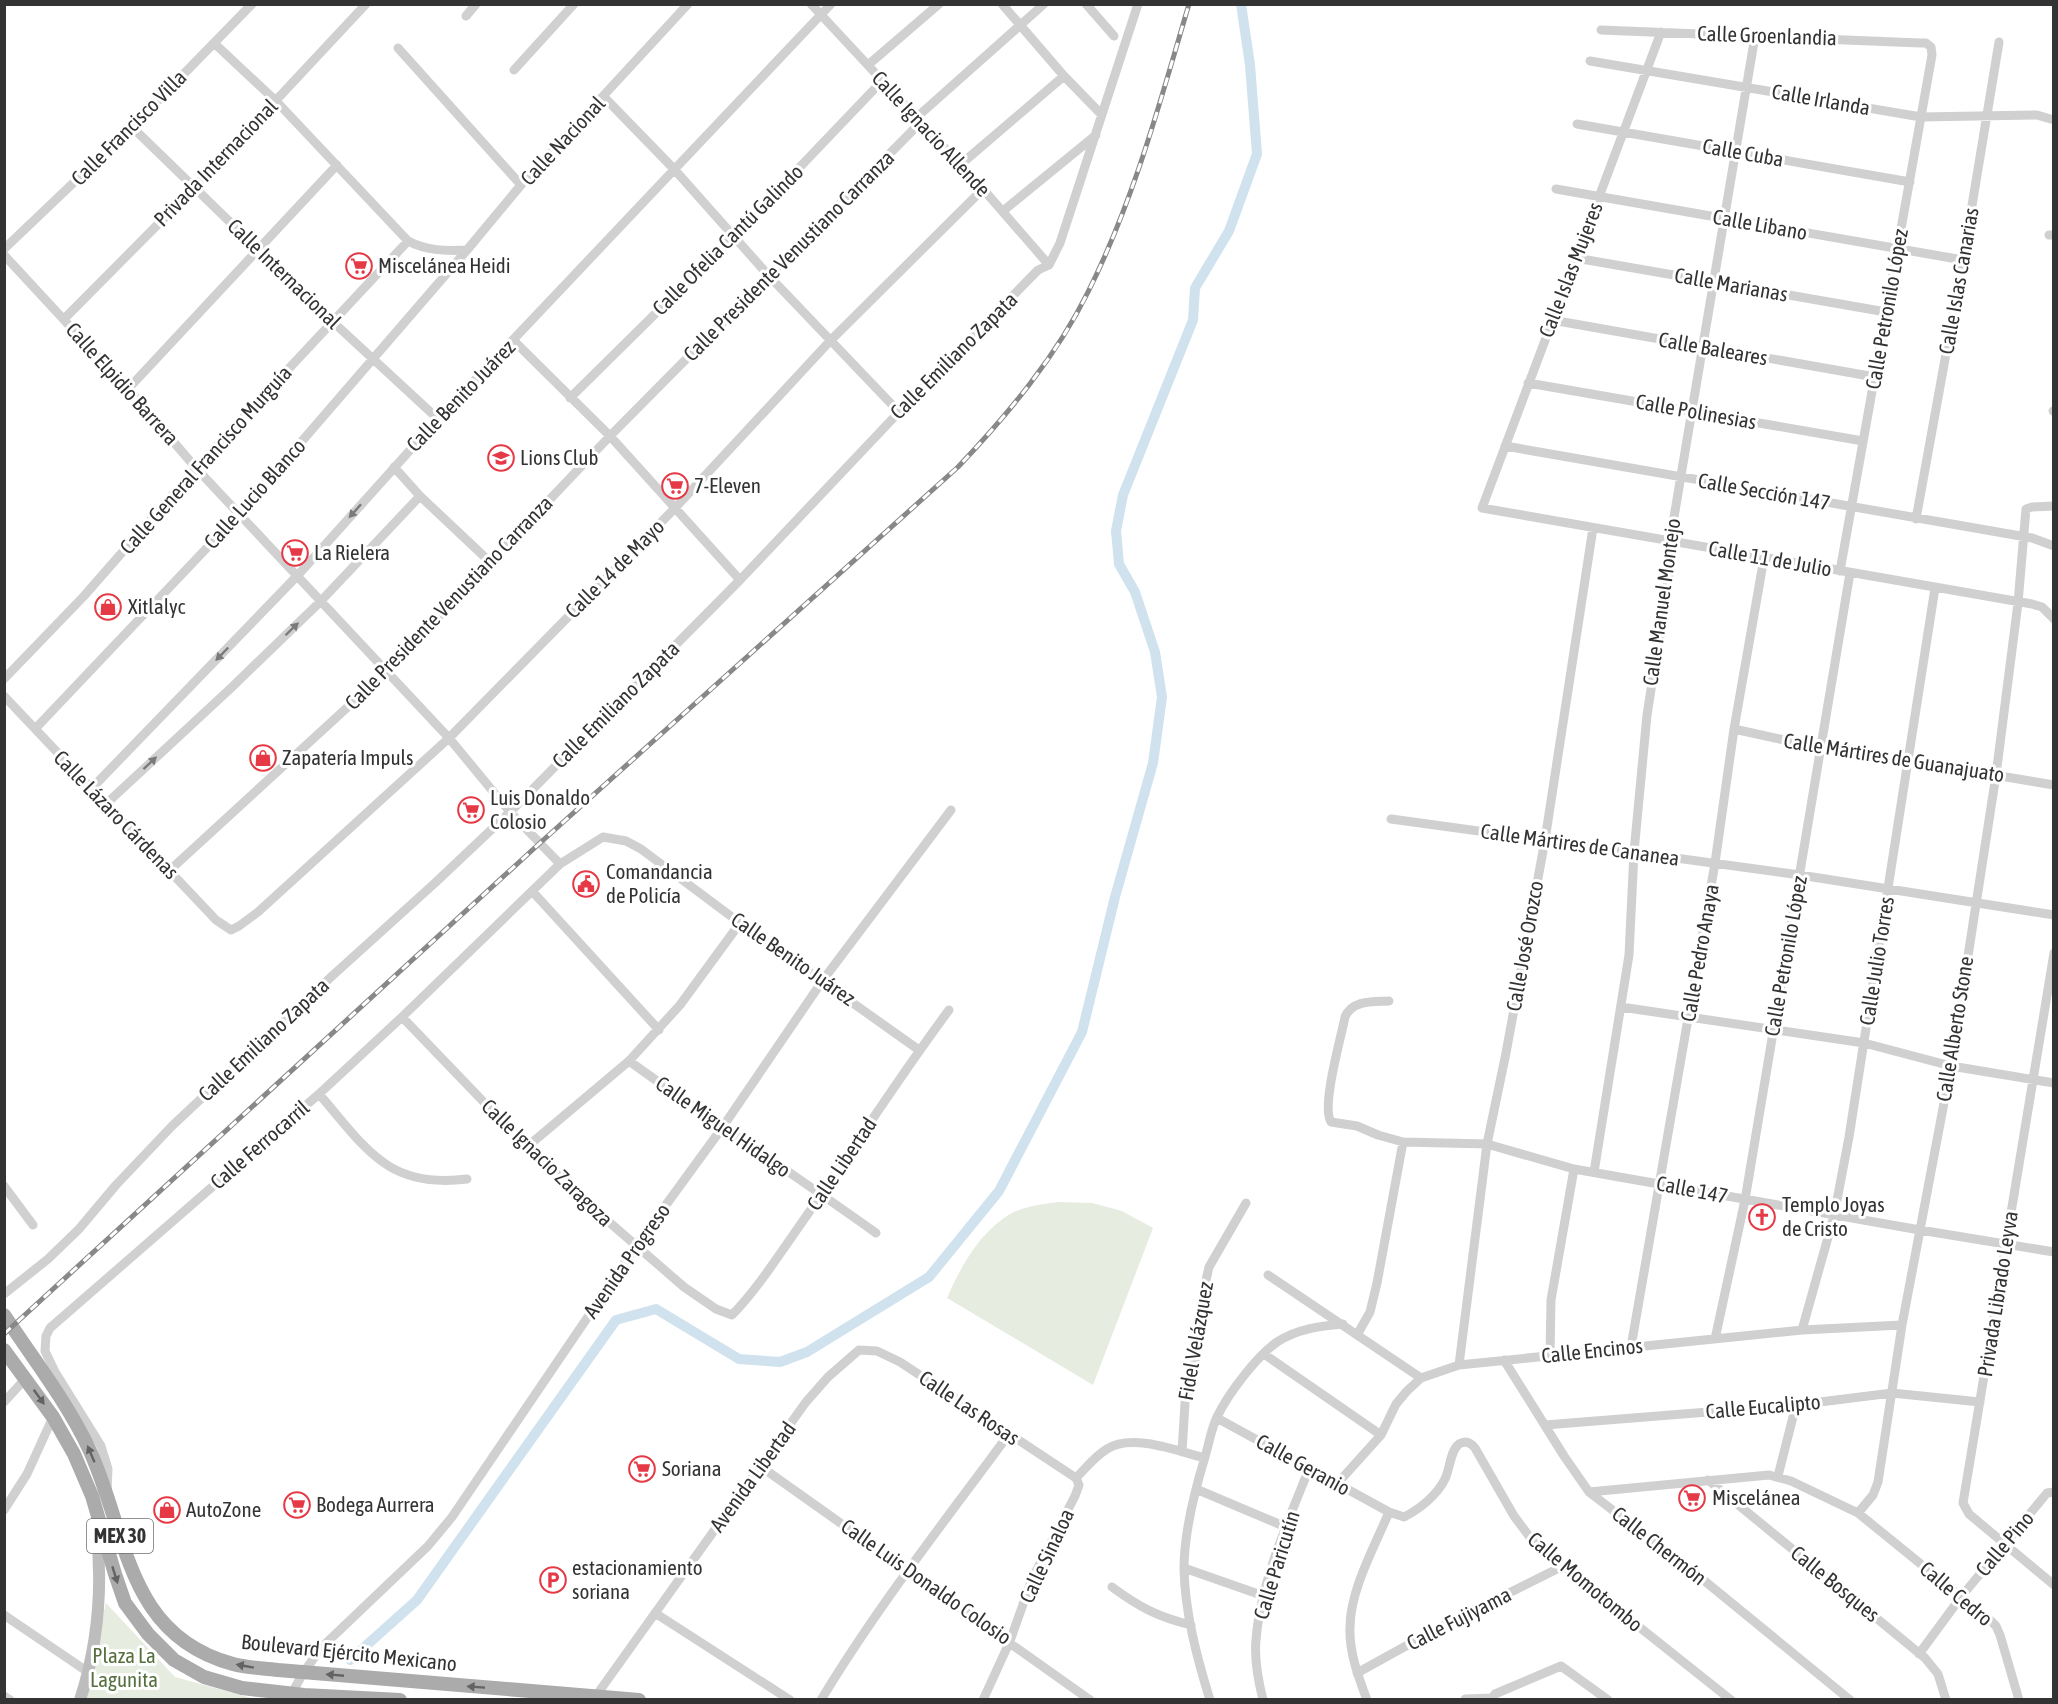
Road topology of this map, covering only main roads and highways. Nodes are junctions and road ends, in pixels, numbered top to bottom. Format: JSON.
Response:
{"nodes":[{"id":1,"x":4,"y":1315,"type":"edge"},
{"id":2,"x":4,"y":1350,"type":"edge"},
{"id":3,"x":99,"y":1495,"type":"junction"},
{"id":4,"x":295,"y":1696,"type":"edge"},
{"id":5,"x":594,"y":1698,"type":"edge"},
{"id":6,"x":80,"y":1700,"type":"edge"},
{"id":7,"x":400,"y":1700,"type":"edge"},
{"id":8,"x":639,"y":1700,"type":"edge"}],
"edges":[{"from":3,"to":1,"type":"main road","name":"Boulevard Ejército Mexicano","number":"MEX 30","one_way":true},
{"from":2,"to":3,"type":"main road","name":"Boulevard Ejército Mexicano","number":"MEX 30","one_way":true},
{"from":3,"to":4,"type":"main road","name":"Boulevard Ejército Mexicano","number":"MEX 30","one_way":true},
{"from":5,"to":3,"type":"main road","name":"Boulevard Ejército Mexicano","number":"MEX 30","one_way":true},
{"from":3,"to":6,"type":"main road"},
{"from":4,"to":7,"type":"main road","name":"Boulevard Ejército Mexicano","number":"MEX 30"},
{"from":5,"to":8,"type":"main road","name":"Boulevard Ejército Mexicano","number":"MEX 30"}]}
